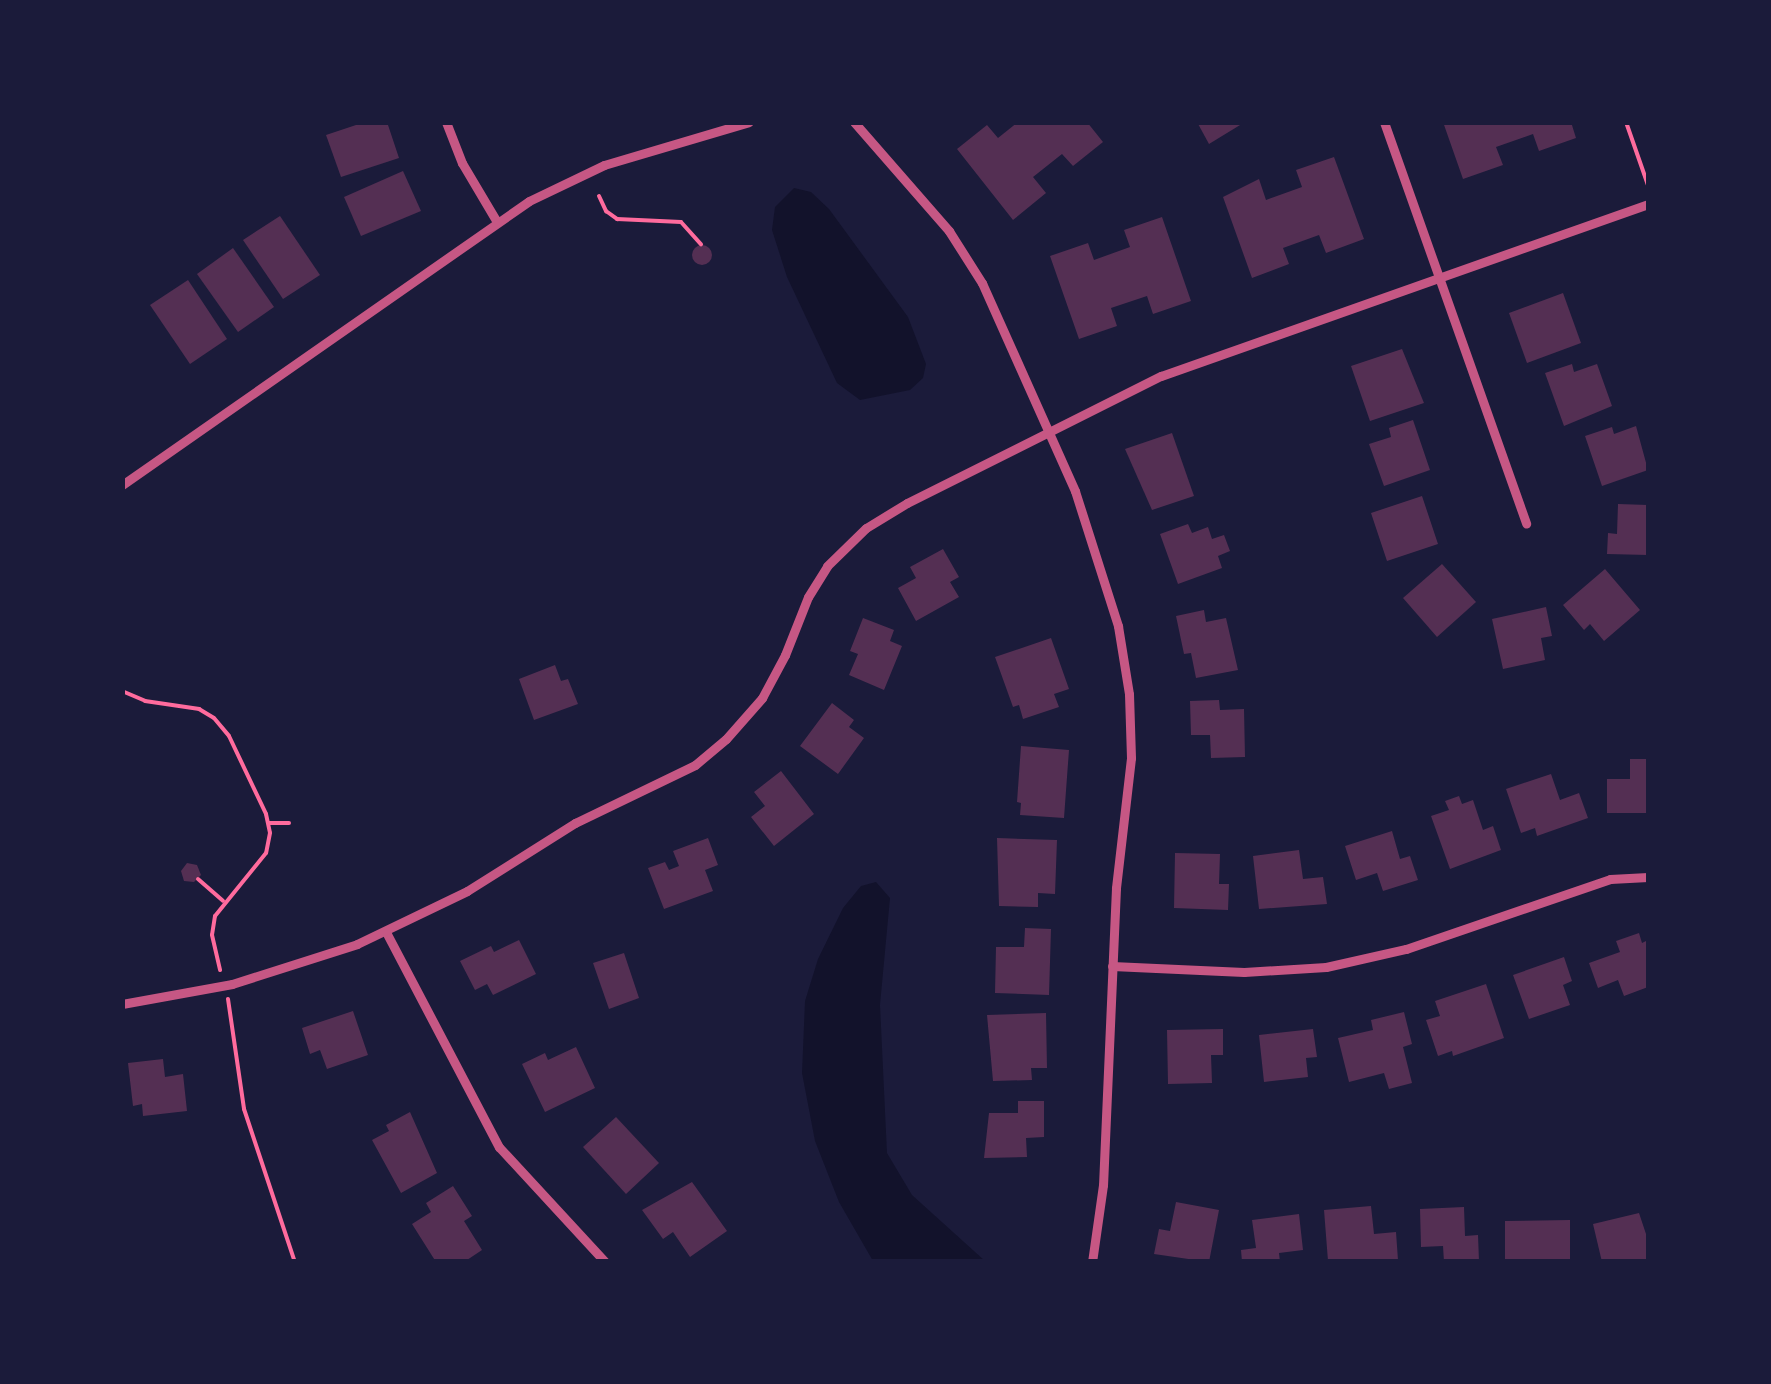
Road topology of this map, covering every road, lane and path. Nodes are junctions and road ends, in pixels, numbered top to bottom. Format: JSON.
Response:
{"nodes":[{"id":1,"x":446,"y":122,"type":"edge"},
{"id":2,"x":750,"y":122,"type":"edge"},
{"id":3,"x":854,"y":122,"type":"edge"},
{"id":4,"x":1384,"y":122,"type":"edge"},
{"id":5,"x":1626,"y":122,"type":"edge"},
{"id":6,"x":1648,"y":185,"type":"edge"},
{"id":7,"x":599,"y":196,"type":"dead end"},
{"id":8,"x":1648,"y":204,"type":"edge"},
{"id":9,"x":497,"y":222,"type":"junction"},
{"id":10,"x":701,"y":244,"type":"dead end"},
{"id":11,"x":1439,"y":278,"type":"junction"},
{"id":12,"x":1048,"y":431,"type":"junction"},
{"id":13,"x":122,"y":484,"type":"edge"},
{"id":14,"x":1526,"y":524,"type":"dead end"},
{"id":15,"x":122,"y":691,"type":"edge"},
{"id":16,"x":269,"y":823,"type":"junction"},
{"id":17,"x":289,"y":823,"type":"dead end"},
{"id":18,"x":1648,"y":877,"type":"edge"},
{"id":19,"x":198,"y":879,"type":"dead end"},
{"id":20,"x":223,"y":901,"type":"junction"},
{"id":21,"x":386,"y":932,"type":"junction"},
{"id":22,"x":218,"y":961,"type":"dead end"},
{"id":23,"x":1112,"y":966,"type":"junction"},
{"id":24,"x":122,"y":1004,"type":"edge"},
{"id":25,"x":230,"y":1004,"type":"dead end"},
{"id":26,"x":296,"y":1262,"type":"edge"},
{"id":27,"x":605,"y":1262,"type":"edge"},
{"id":28,"x":1092,"y":1262,"type":"edge"}],
"edges":[{"from":1,"to":9,"type":"street"},
{"from":2,"to":9,"type":"street"},
{"from":3,"to":12,"type":"street"},
{"from":4,"to":11,"type":"street"},
{"from":5,"to":6,"type":"path"},
{"from":7,"to":10,"type":"path"},
{"from":8,"to":11,"type":"street"},
{"from":9,"to":13,"type":"street"},
{"from":11,"to":12,"type":"street"},
{"from":11,"to":14,"type":"street"},
{"from":12,"to":21,"type":"street"},
{"from":12,"to":23,"type":"street"},
{"from":15,"to":16,"type":"path"},
{"from":16,"to":17,"type":"path"},
{"from":16,"to":20,"type":"path"},
{"from":18,"to":23,"type":"street"},
{"from":19,"to":20,"type":"path"},
{"from":20,"to":22,"type":"path"},
{"from":21,"to":24,"type":"street"},
{"from":21,"to":27,"type":"street"},
{"from":23,"to":28,"type":"street"},
{"from":25,"to":26,"type":"path"}]}
